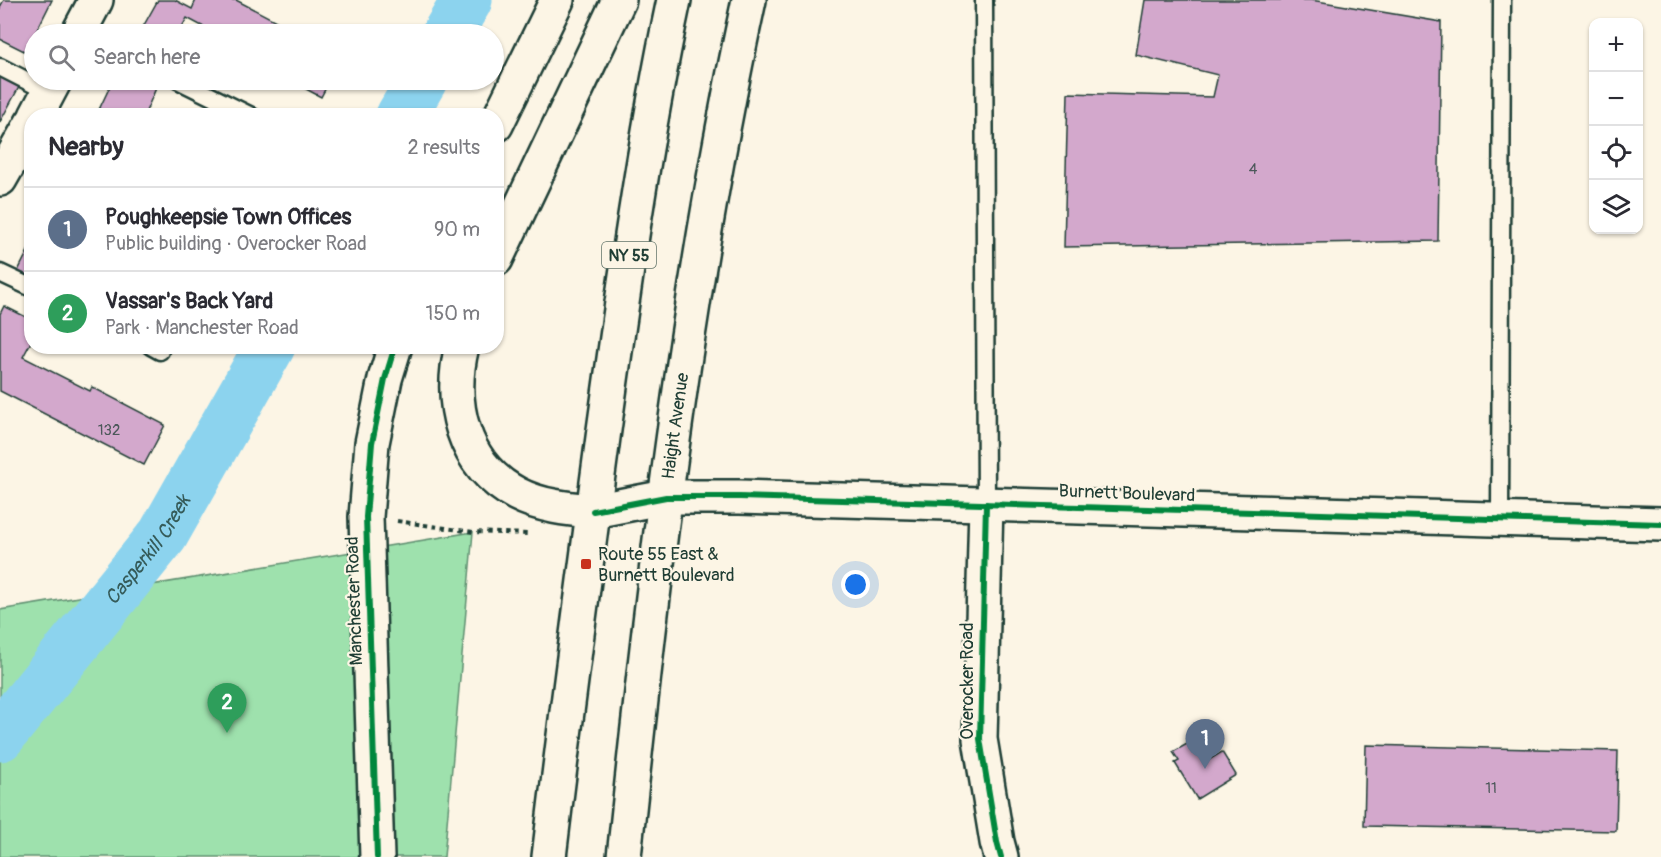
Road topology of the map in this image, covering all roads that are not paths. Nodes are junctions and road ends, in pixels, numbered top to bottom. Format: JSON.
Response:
{"nodes":[{"id":1,"x":96,"y":0,"type":"edge"},
{"id":2,"x":557,"y":0,"type":"edge"},
{"id":3,"x":619,"y":0,"type":"edge"},
{"id":4,"x":674,"y":0,"type":"edge"},
{"id":5,"x":749,"y":0,"type":"edge"},
{"id":6,"x":984,"y":0,"type":"edge"},
{"id":7,"x":1502,"y":0,"type":"edge"},
{"id":8,"x":86,"y":24,"type":"edge"},
{"id":9,"x":0,"y":67,"type":"edge"},
{"id":10,"x":24,"y":82,"type":"edge"},
{"id":11,"x":198,"y":90,"type":"edge"},
{"id":12,"x":235,"y":108,"type":"edge"},
{"id":13,"x":504,"y":109,"type":"edge"},
{"id":14,"x":24,"y":137,"type":"edge"},
{"id":15,"x":0,"y":178,"type":"edge"},
{"id":16,"x":504,"y":242,"type":"edge"},
{"id":17,"x":0,"y":273,"type":"edge"},
{"id":18,"x":24,"y":284,"type":"edge"},
{"id":19,"x":393,"y":354,"type":"edge"},
{"id":20,"x":461,"y":354,"type":"edge"},
{"id":21,"x":666,"y":497,"type":"junction"},
{"id":22,"x":986,"y":504,"type":"junction"},
{"id":23,"x":593,"y":511,"type":"junction"},
{"id":24,"x":1500,"y":519,"type":"junction"},
{"id":25,"x":1661,"y":524,"type":"edge"},
{"id":26,"x":377,"y":857,"type":"edge"},
{"id":27,"x":549,"y":857,"type":"edge"},
{"id":28,"x":624,"y":857,"type":"edge"},
{"id":29,"x":1001,"y":857,"type":"edge"}],
"edges":[{"from":1,"to":8,"type":"main road"},
{"from":2,"to":13,"type":"main road"},
{"from":3,"to":16,"type":"main road"},
{"from":4,"to":23,"type":"main road","number":"NY 55"},
{"from":5,"to":21,"type":"main road","name":"Haight Avenue"},
{"from":6,"to":22,"type":"lane"},
{"from":7,"to":24,"type":"lane"},
{"from":9,"to":10,"type":"lane"},
{"from":11,"to":12,"type":"lane"},
{"from":14,"to":15,"type":"main road"},
{"from":17,"to":18,"type":"lane"},
{"from":19,"to":26,"type":"main road","name":"Manchester Road"},
{"from":20,"to":23,"type":"main road","name":"Burnett Boulevard"},
{"from":21,"to":22,"type":"main road","name":"Burnett Boulevard"},
{"from":21,"to":23,"type":"main road","name":"Burnett Boulevard"},
{"from":21,"to":28,"type":"main road","name":"Haight Avenue"},
{"from":22,"to":24,"type":"main road","name":"Burnett Boulevard"},
{"from":22,"to":29,"type":"main road","name":"Overocker Road"},
{"from":23,"to":27,"type":"main road","number":"NY 55"},
{"from":24,"to":25,"type":"main road","name":"Burnett Boulevard"}]}
